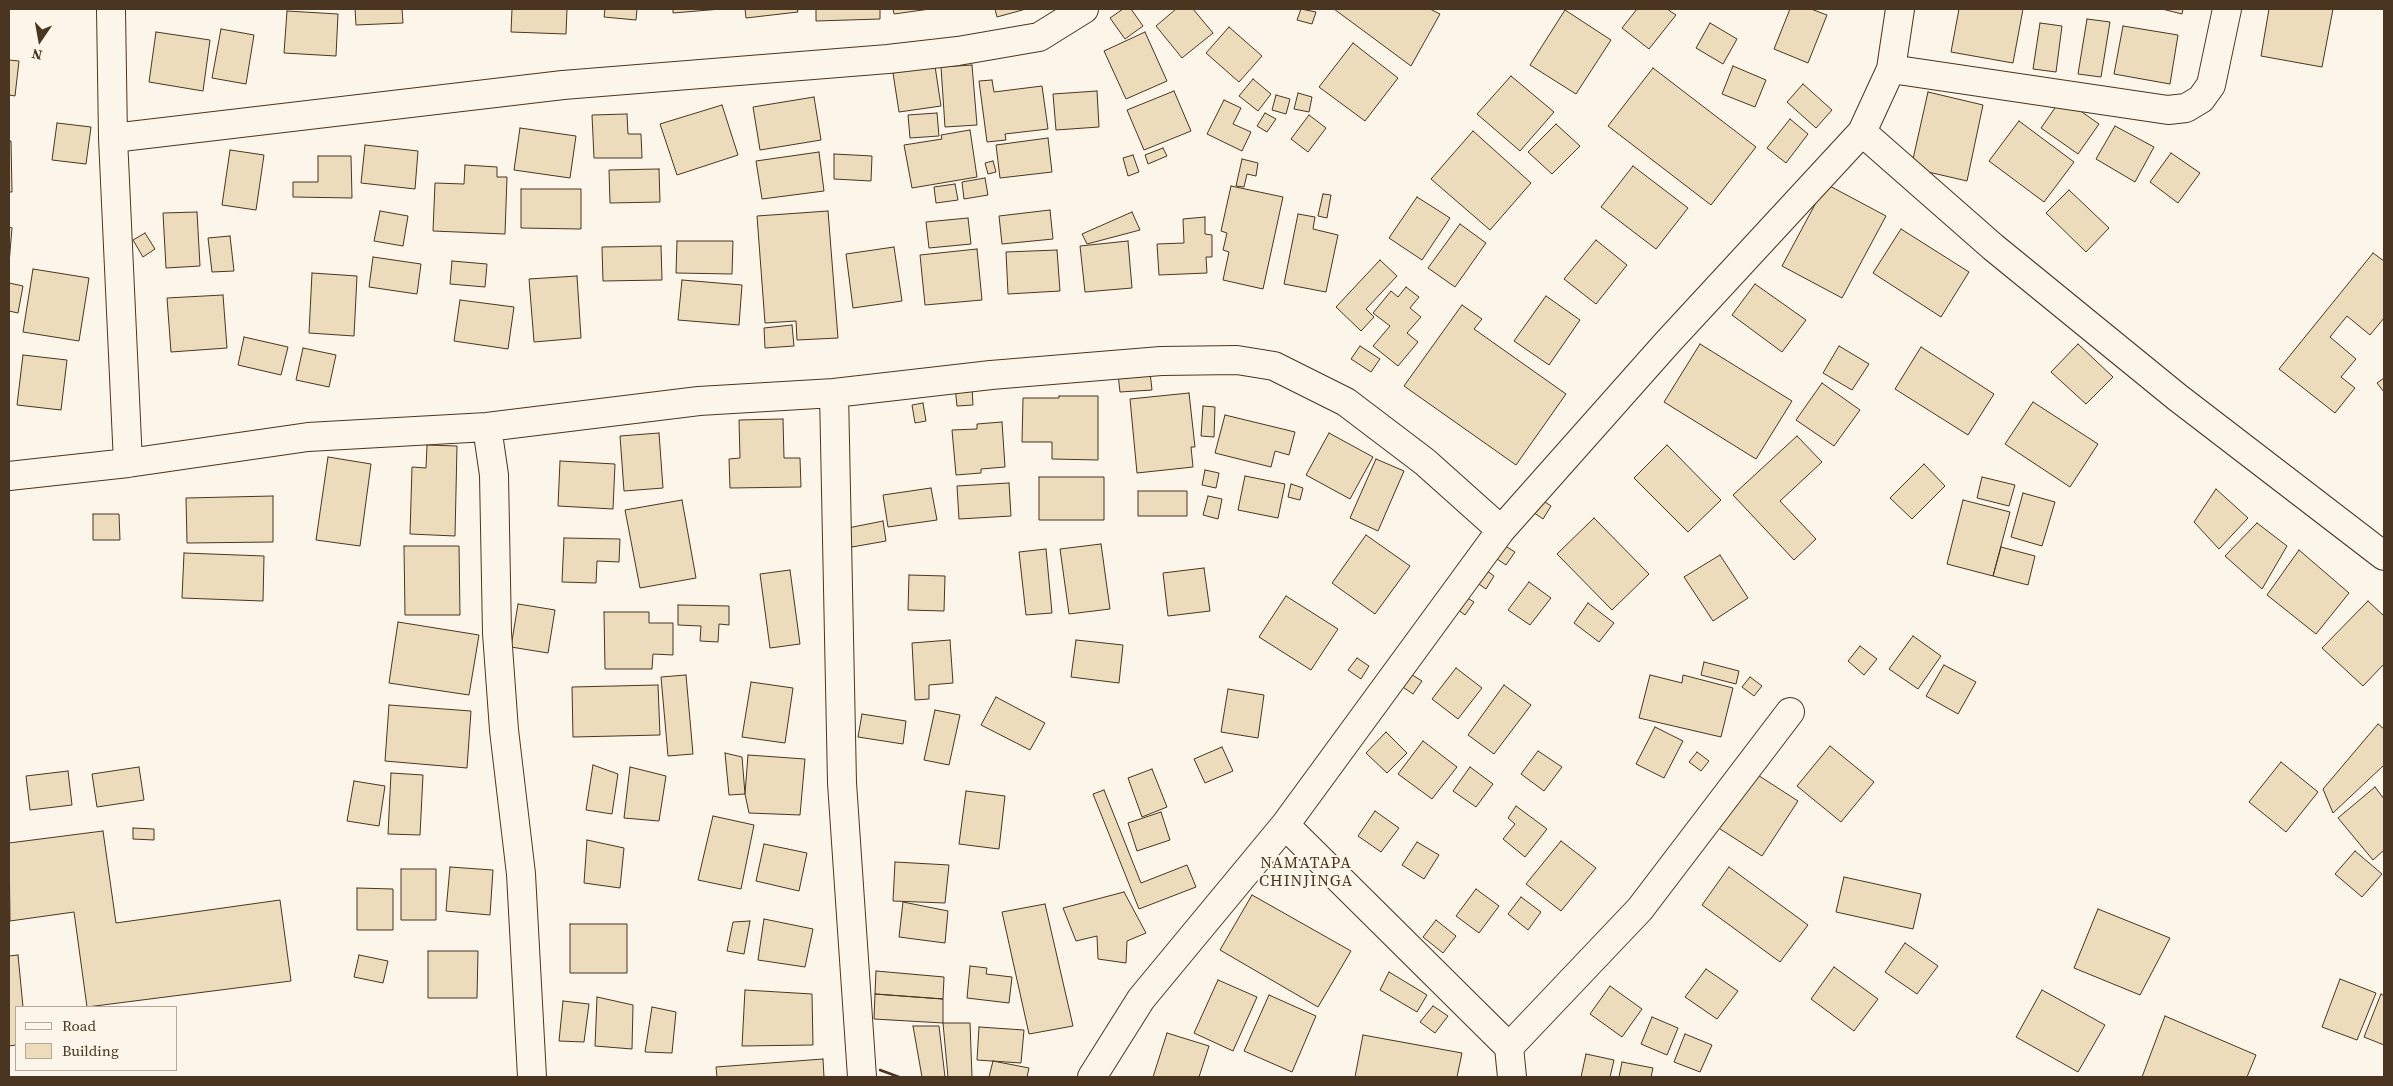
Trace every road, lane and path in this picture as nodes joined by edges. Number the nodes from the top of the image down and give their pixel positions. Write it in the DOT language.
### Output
graph roads {
  1 [pos="111,9"];
  2 [pos="1084,9"];
  3 [pos="1900,9"];
  4 [pos="2227,9"];
  5 [pos="1891,69"];
  6 [pos="1862,132"];
  7 [pos="113,138"];
  8 [pos="834,393"];
  9 [pos="487,427"];
  10 [pos="128,463"];
  11 [pos="9,476"];
  12 [pos="1501,530"];
  13 [pos="2384,556"];
  14 [pos="1790,712"];
  15 [pos="1285,825"];
  16 [pos="1508,1047"];
  17 [pos="532,1077"];
  18 [pos="862,1077"];
  19 [pos="1092,1077"];
  20 [pos="1512,1077"];
  1 -- 7 [label="street"];
  2 -- 7 [label="street"];
  3 -- 5 [label="street"];
  4 -- 5 [label="street"];
  5 -- 6 [label="street"];
  6 -- 12 [label="street"];
  6 -- 13 [label="street"];
  7 -- 10 [label="street"];
  8 -- 9 [label="street"];
  8 -- 12 [label="street"];
  8 -- 18 [label="street"];
  9 -- 10 [label="street"];
  9 -- 17 [label="street"];
  10 -- 11 [label="street"];
  12 -- 15 [label="street"];
  14 -- 16 [label="street"];
  15 -- 16 [label="street"];
  15 -- 19 [label="street"];
  16 -- 20 [label="street"];
}
